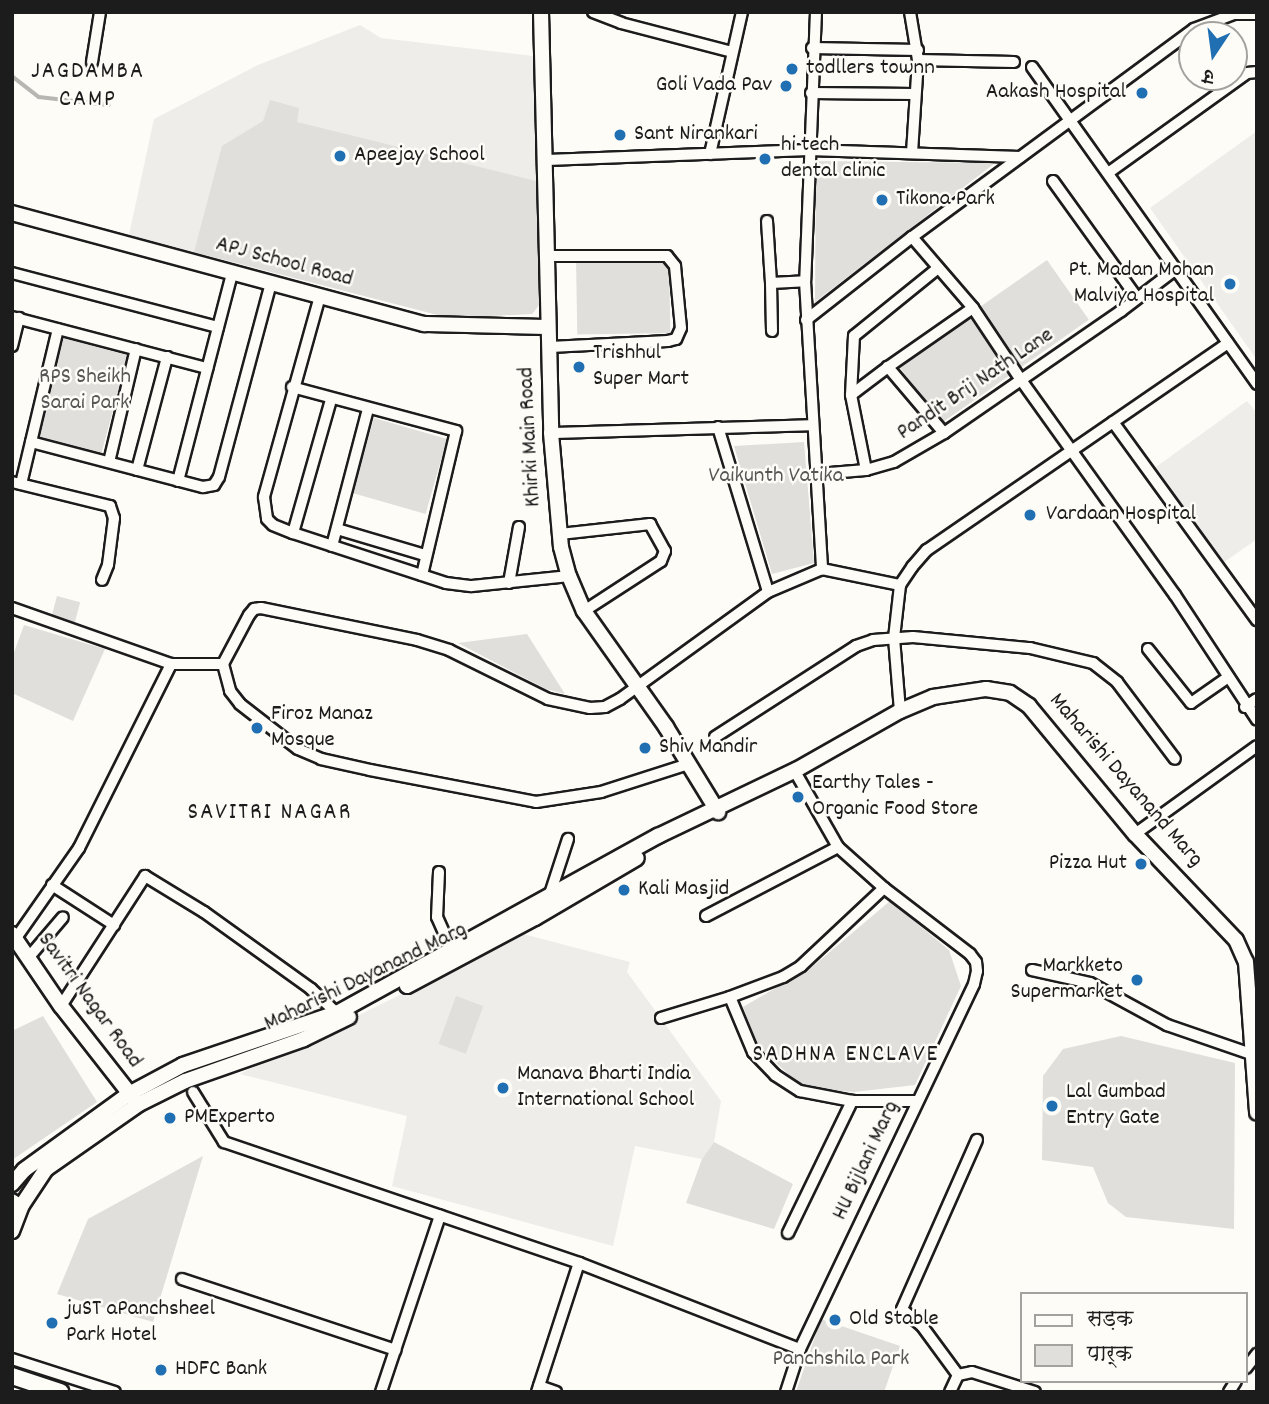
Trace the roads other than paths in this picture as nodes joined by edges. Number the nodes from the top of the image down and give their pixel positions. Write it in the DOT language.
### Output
graph roads {
  1 [pos="100,12"];
  2 [pos="541,12"];
  3 [pos="593,12"];
  4 [pos="742,12"];
  5 [pos="816,12"];
  6 [pos="909,12"];
  7 [pos="1234,13"];
  8 [pos="1257,14"];
  9 [pos="813,48"];
  10 [pos="732,52"];
  11 [pos="918,55"];
  12 [pos="92,62"];
  13 [pos="1014,62"];
  14 [pos="1032,67"];
  15 [pos="1257,72"];
  16 [pos="811,93"];
  17 [pos="914,94"];
  18 [pos="1072,121"];
  19 [pos="808,150"];
  20 [pos="912,152"];
  21 [pos="710,154"];
  22 [pos="1020,157"];
  23 [pos="547,160"];
  24 [pos="1108,173"];
  25 [pos="1053,181"];
  26 [pos="12,213"];
  27 [pos="767,221"];
  28 [pos="912,237"];
  29 [pos="548,256"];
  30 [pos="938,268"];
  31 [pos="1175,269"];
  32 [pos="232,272"];
  33 [pos="12,273"];
  34 [pos="805,281"];
  35 [pos="271,283"];
  36 [pos="771,283"];
  37 [pos="320,296"];
  38 [pos="1137,298"];
  39 [pos="973,308"];
  40 [pos="16,317"];
  41 [pos="806,320"];
  42 [pos="218,327"];
  43 [pos="548,327"];
  44 [pos="58,329"];
  45 [pos="772,331"];
  46 [pos="1228,343"];
  47 [pos="12,346"];
  48 [pos="550,347"];
  49 [pos="136,349"];
  50 [pos="167,357"];
  51 [pos="888,367"];
  52 [pos="207,368"];
  53 [pos="1253,370"];
  54 [pos="1021,380"];
  55 [pos="1257,384"];
  56 [pos="292,387"];
  57 [pos="852,395"];
  58 [pos="331,400"];
  59 [pos="368,409"];
  60 [pos="1113,422"];
  61 [pos="813,425"];
  62 [pos="718,427"];
  63 [pos="551,433"];
  64 [pos="944,433"];
  65 [pos="31,442"];
  66 [pos="1073,451"];
  67 [pos="108,463"];
  68 [pos="138,470"];
  69 [pos="866,470"];
  70 [pos="818,474"];
  71 [pos="178,481"];
  72 [pos="16,483"];
  73 [pos="519,527"];
  74 [pos="337,529"];
  75 [pos="292,533"];
  76 [pos="560,534"];
  77 [pos="332,546"];
  78 [pos="425,555"];
  79 [pos="822,569"];
  80 [pos="422,575"];
  81 [pos="569,576"];
  82 [pos="102,580"];
  83 [pos="509,583"];
  84 [pos="901,584"];
  85 [pos="768,592"];
  86 [pos="12,608"];
  87 [pos="584,611"];
  88 [pos="1257,620"];
  89 [pos="894,638"];
  90 [pos="1148,649"];
  91 [pos="172,664"];
  92 [pos="223,664"];
  93 [pos="1227,678"];
  94 [pos="637,688"];
  95 [pos="1257,699"];
  96 [pos="1245,707"];
  97 [pos="900,711"];
  98 [pos="1257,720"];
  99 [pos="715,737"];
  100 [pos="1257,746"];
  101 [pos="1175,759"];
  102 [pos="688,764"];
  103 [pos="794,770"];
  104 [pos="720,808"];
  105 [pos="1135,834"];
  106 [pos="568,839"];
  107 [pos="838,847"];
  108 [pos="439,872"];
  109 [pos="52,885"];
  110 [pos="884,888"];
  111 [pos="550,894"];
  112 [pos="706,916"];
  113 [pos="63,917"];
  114 [pos="114,925"];
  115 [pos="14,936"];
  116 [pos="452,950"];
  117 [pos="29,957"];
  118 [pos="1032,970"];
  119 [pos="1252,989"];
  120 [pos="730,997"];
  121 [pos="61,1006"];
  122 [pos="337,1013"];
  123 [pos="661,1018"];
  124 [pos="302,1033"];
  125 [pos="1254,1055"];
  126 [pos="193,1092"];
  127 [pos="134,1099"];
  128 [pos="852,1101"];
  129 [pos="916,1101"];
  130 [pos="1257,1113"];
  131 [pos="977,1140"];
  132 [pos="12,1184"];
  133 [pos="17,1202"];
  134 [pos="440,1216"];
  135 [pos="12,1231"];
  136 [pos="788,1233"];
  137 [pos="579,1263"];
  138 [pos="182,1279"];
  139 [pos="800,1349"];
  140 [pos="395,1350"];
  141 [pos="12,1359"];
  142 [pos="958,1375"];
  143 [pos="12,1376"];
  144 [pos="538,1389"];
  145 [pos="60,1392"];
  146 [pos="115,1392"];
  147 [pos="381,1392"];
  148 [pos="556,1392"];
  149 [pos="786,1392"];
  150 [pos="950,1392"];
  151 [pos="1035,1392"];
  1 -- 12 [label="street"];
  2 -- 23 [label="street, Khirki Main Road"];
  3 -- 10 [label="street"];
  4 -- 10 [label="street"];
  5 -- 9 [label="street"];
  6 -- 11 [label="street"];
  7 -- 8 [label="street"];
  7 -- 18 [label="street"];
  9 -- 11 [label="street"];
  9 -- 16 [label="street"];
  10 -- 21 [label="street"];
  11 -- 13 [label="street"];
  11 -- 17 [label="street"];
  14 -- 18 [label="street"];
  15 -- 24 [label="street"];
  16 -- 17 [label="street"];
  16 -- 19 [label="street"];
  17 -- 20 [label="street"];
  18 -- 22 [label="street"];
  18 -- 24 [label="street"];
  19 -- 20 [label="street"];
  19 -- 21 [label="street"];
  19 -- 34 [label="street"];
  20 -- 22 [label="street"];
  21 -- 23 [label="street"];
  22 -- 28 [label="street"];
  23 -- 29 [label="street, Khirki Main Road"];
  24 -- 31 [label="street"];
  25 -- 38 [label="street"];
  26 -- 32 [label="street, APJ School Road"];
  27 -- 36 [label="street"];
  28 -- 30 [label="street"];
  28 -- 41 [label="street"];
  29 -- 43 [label="street, Khirki Main Road"];
  29 -- 48 [label="street"];
  30 -- 39 [label="street"];
  30 -- 57 [label="street"];
  31 -- 38 [label="street, Pandit Brij Nath Lane"];
  31 -- 46 [label="street"];
  32 -- 35 [label="street, APJ School Road"];
  32 -- 42 [label="street"];
  33 -- 42 [label="street"];
  34 -- 36 [label="street"];
  34 -- 41 [label="street"];
  35 -- 37 [label="street, APJ School Road"];
  35 -- 71 [label="street"];
  36 -- 45 [label="street"];
  37 -- 43 [label="street, APJ School Road"];
  37 -- 56 [label="street"];
  38 -- 54 [label="street, Pandit Brij Nath Lane"];
  39 -- 51 [label="street"];
  39 -- 54 [label="street"];
  40 -- 44 [label="street"];
  40 -- 47 [label="street"];
  41 -- 61 [label="street"];
  42 -- 52 [label="street"];
  43 -- 48 [label="street, Khirki Main Road"];
  44 -- 49 [label="street"];
  44 -- 65 [label="street"];
  46 -- 53 [label="street"];
  46 -- 60 [label="street"];
  48 -- 63 [label="street, Khirki Main Road"];
  49 -- 50 [label="street"];
  49 -- 67 [label="street"];
  50 -- 52 [label="street"];
  50 -- 68 [label="street"];
  51 -- 57 [label="street"];
  51 -- 64 [label="street"];
  52 -- 71 [label="street"];
  53 -- 55 [label="street"];
  54 -- 64 [label="street, Pandit Brij Nath Lane"];
  54 -- 66 [label="street"];
  56 -- 58 [label="street"];
  56 -- 75 [label="street"];
  57 -- 69 [label="street"];
  58 -- 59 [label="street"];
  58 -- 75 [label="street"];
  59 -- 74 [label="street"];
  59 -- 78 [label="street"];
  60 -- 66 [label="street"];
  60 -- 88 [label="street"];
  61 -- 62 [label="street"];
  61 -- 70 [label="street"];
  62 -- 63 [label="street"];
  62 -- 85 [label="street"];
  63 -- 76 [label="street, Khirki Main Road"];
  64 -- 69 [label="street, Pandit Brij Nath Lane"];
  65 -- 67 [label="street"];
  65 -- 72 [label="street"];
  66 -- 84 [label="street"];
  66 -- 93 [label="street"];
  67 -- 68 [label="street"];
  68 -- 71 [label="street"];
  69 -- 70 [label="street, Pandit Brij Nath Lane"];
  70 -- 79 [label="street"];
  72 -- 82 [label="street"];
  73 -- 83 [label="street"];
  74 -- 77 [label="street"];
  74 -- 78 [label="street"];
  75 -- 77 [label="street"];
  76 -- 81 [label="street, Khirki Main Road"];
  76 -- 87 [label="street"];
  77 -- 80 [label="street"];
  78 -- 80 [label="street"];
  79 -- 84 [label="street"];
  79 -- 85 [label="street"];
  80 -- 83 [label="street"];
  81 -- 83 [label="street"];
  81 -- 87 [label="street, Khirki Main Road"];
  84 -- 89 [label="street"];
  85 -- 94 [label="street"];
  86 -- 91 [label="street"];
  87 -- 94 [label="street, Khirki Main Road"];
  89 -- 97 [label="street"];
  89 -- 99 [label="street"];
  89 -- 101 [label="street"];
  90 -- 93 [label="street"];
  91 -- 92 [label="street"];
  91 -- 109 [label="street"];
  92 -- 94 [label="street"];
  92 -- 102 [label="street"];
  93 -- 96 [label="street"];
  94 -- 102 [label="street, Khirki Main Road"];
  95 -- 96 [label="street"];
  96 -- 98 [label="street"];
  97 -- 103 [label="street, Maharishi Dayanand Marg"];
  97 -- 105 [label="street, Maharishi Dayanand Marg"];
  100 -- 105 [label="street"];
  102 -- 104 [label="street, Khirki Main Road"];
  103 -- 104 [label="street, Maharishi Dayanand Marg"];
  103 -- 107 [label="street, HU Bijlani Marg"];
  104 -- 111 [label="street, Maharishi Dayanand Marg"];
  104 -- 124 [label="street, Maharishi Dayanand Marg"];
  105 -- 119 [label="street, Maharishi Dayanand Marg"];
  106 -- 111 [label="street"];
  107 -- 110 [label="street, HU Bijlani Marg"];
  107 -- 112 [label="street"];
  108 -- 116 [label="street"];
  109 -- 114 [label="street"];
  109 -- 115 [label="street"];
  110 -- 120 [label="street"];
  110 -- 129 [label="street, HU Bijlani Marg"];
  111 -- 116 [label="street, Maharishi Dayanand Marg"];
  113 -- 117 [label="street"];
  114 -- 121 [label="street"];
  114 -- 122 [label="street"];
  115 -- 117 [label="street, Savitri Nagar Road"];
  116 -- 122 [label="street, Maharishi Dayanand Marg"];
  117 -- 121 [label="street, Savitri Nagar Road"];
  118 -- 125 [label="street"];
  119 -- 125 [label="street, Maharishi Dayanand Marg"];
  120 -- 123 [label="street"];
  120 -- 128 [label="street"];
  121 -- 127 [label="street, Savitri Nagar Road"];
  122 -- 124 [label="street, Maharishi Dayanand Marg"];
  124 -- 127 [label="street, Maharishi Dayanand Marg"];
  125 -- 130 [label="street, Maharishi Dayanand Marg"];
  126 -- 134 [label="street"];
  127 -- 132 [label="street, Maharishi Dayanand Marg"];
  127 -- 133 [label="street, Maharishi Dayanand Marg"];
  128 -- 129 [label="street"];
  128 -- 136 [label="street"];
  129 -- 139 [label="street, HU Bijlani Marg"];
  131 -- 142 [label="street"];
  133 -- 135 [label="street, Maharishi Dayanand Marg"];
  134 -- 137 [label="street"];
  134 -- 140 [label="street"];
  137 -- 139 [label="street"];
  137 -- 144 [label="street"];
  138 -- 140 [label="street"];
  139 -- 149 [label="street, HU Bijlani Marg"];
  140 -- 147 [label="street"];
  141 -- 146 [label="street"];
  142 -- 150 [label="street"];
  142 -- 151 [label="street"];
  143 -- 145 [label="main road"];
  144 -- 148 [label="street"];
}
